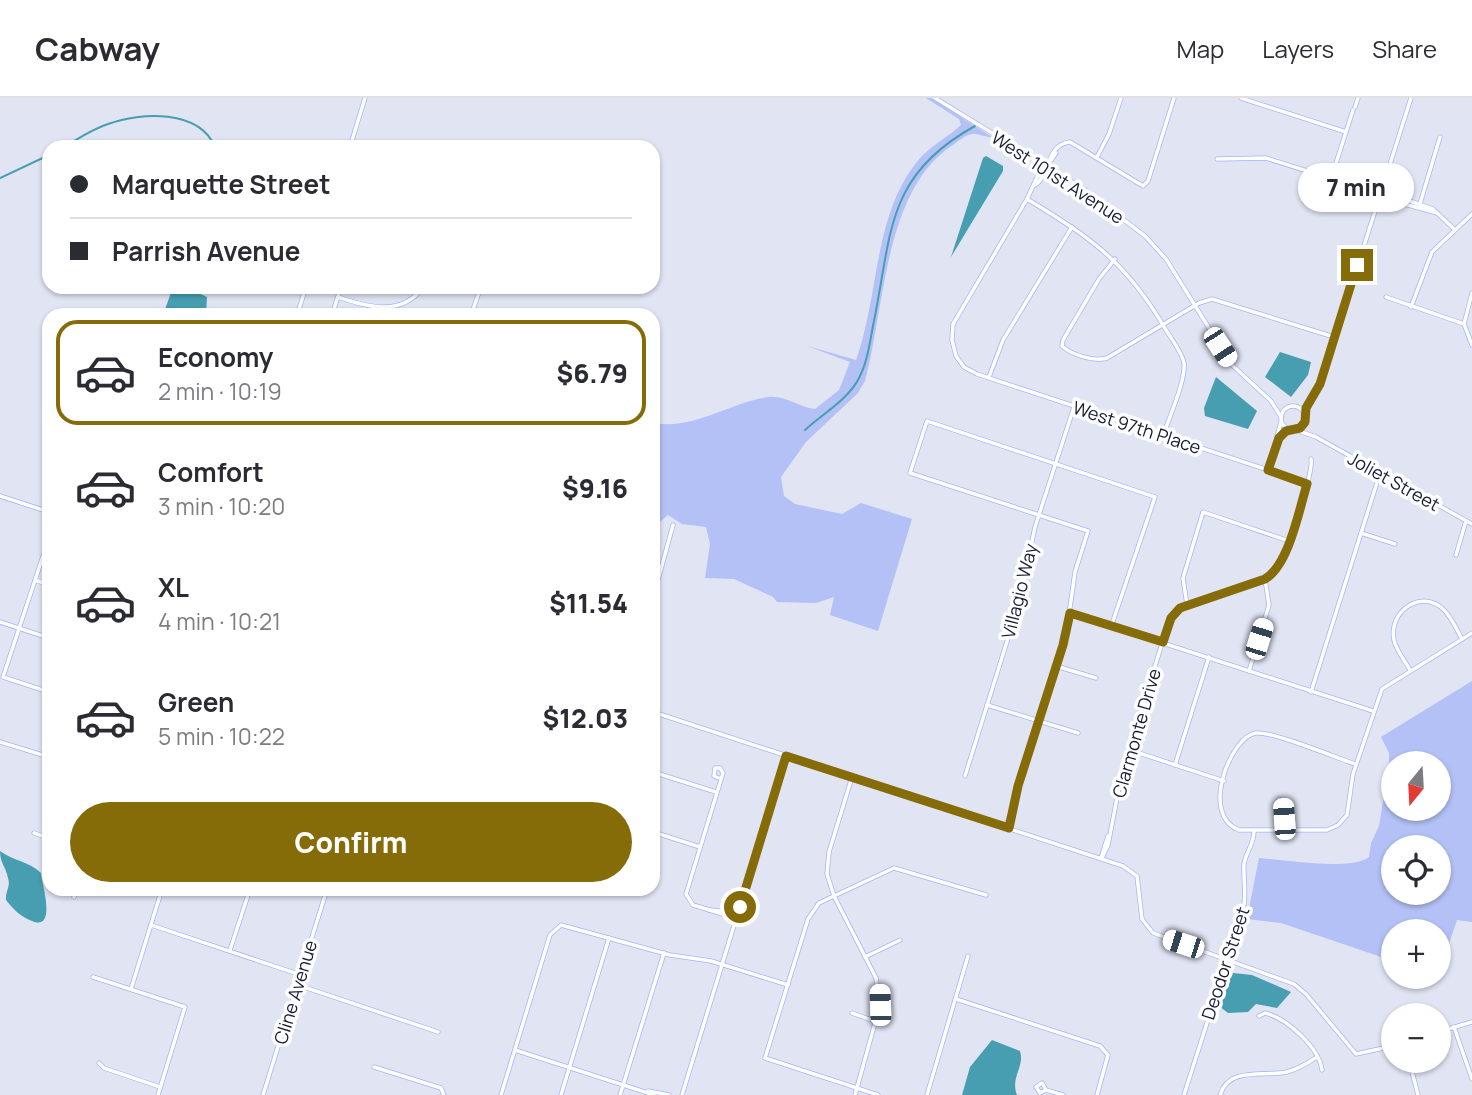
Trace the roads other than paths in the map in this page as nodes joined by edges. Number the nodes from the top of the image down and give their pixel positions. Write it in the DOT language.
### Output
graph roads {
  1 [pos="365,98"];
  2 [pos="935,98"];
  3 [pos="1121,98"];
  4 [pos="1174,98"];
  5 [pos="1241,98"];
  6 [pos="1358,98"];
  7 [pos="1411,98"];
  8 [pos="1346,132"];
  9 [pos="1440,138"];
  10 [pos="352,140"];
  11 [pos="1097,157"];
  12 [pos="1217,159"];
  13 [pos="1044,169"];
  14 [pos="1331,179"];
  15 [pos="1379,194"];
  16 [pos="1027,200"];
  17 [pos="1419,207"];
  18 [pos="1472,214"];
  19 [pos="1072,227"];
  20 [pos="1454,229"];
  21 [pos="1115,260"];
  22 [pos="1472,293"];
  23 [pos="339,294"];
  24 [pos="417,294"];
  25 [pos="338,297"];
  26 [pos="1385,297"];
  27 [pos="1194,306"];
  28 [pos="1411,307"];
  29 [pos="334,308"];
  30 [pos="383,308"];
  31 [pos="383,308"];
  32 [pos="1464,324"];
  33 [pos="1163,325"];
  34 [pos="1334,337"];
  35 [pos="1472,345"];
  36 [pos="989,378"];
  37 [pos="1311,399"];
  38 [pos="1270,401"];
  39 [pos="1295,405"];
  40 [pos="1289,406"];
  41 [pos="1074,407"];
  42 [pos="1305,414"];
  43 [pos="1281,419"];
  44 [pos="1305,420"];
  45 [pos="1294,430"];
  46 [pos="1163,436"];
  47 [pos="1316,437"];
  48 [pos="1279,438"];
  49 [pos="1311,459"];
  50 [pos="1056,464"];
  51 [pos="1268,470"];
  52 [pos="1380,473"];
  53 [pos="1307,484"];
  54 [pos="0,496"];
  55 [pos="42,510"];
  56 [pos="1039,515"];
  57 [pos="1466,521"];
  58 [pos="1472,524"];
  59 [pos="673,525"];
  60 [pos="1361,533"];
  61 [pos="1289,541"];
  62 [pos="1395,544"];
  63 [pos="1456,555"];
  64 [pos="42,559"];
  65 [pos="660,572"];
  66 [pos="1265,579"];
  67 [pos="35,580"];
  68 [pos="42,582"];
  69 [pos="1187,605"];
  70 [pos="1070,613"];
  71 [pos="0,622"];
  72 [pos="1112,624"];
  73 [pos="19,628"];
  74 [pos="1472,633"];
  75 [pos="42,636"];
  76 [pos="1462,639"];
  77 [pos="1163,642"];
  78 [pos="1209,657"];
  79 [pos="1056,666"];
  80 [pos="1410,670"];
  81 [pos="1249,671"];
  82 [pos="1096,678"];
  83 [pos="42,690"];
  84 [pos="1311,692"];
  85 [pos="987,705"];
  86 [pos="1373,711"];
  87 [pos="660,714"];
  88 [pos="1039,721"];
  89 [pos="1078,733"];
  90 [pos="0,742"];
  91 [pos="1129,750"];
  92 [pos="42,755"];
  93 [pos="786,756"];
  94 [pos="1356,764"];
  95 [pos="1175,765"];
  96 [pos="660,774"];
  97 [pos="965,776"];
  98 [pos="852,777"];
  99 [pos="721,779"];
  100 [pos="1224,781"];
  101 [pos="716,792"];
  102 [pos="1279,799"];
  103 [pos="1007,827"];
  104 [pos="1254,831"];
  105 [pos="1285,831"];
  106 [pos="34,833"];
  107 [pos="660,834"];
  108 [pos="42,836"];
  109 [pos="699,847"];
  110 [pos="1102,858"];
  111 [pos="834,895"];
  112 [pos="986,895"];
  113 [pos="160,896"];
  114 [pos="248,896"];
  115 [pos="325,896"];
  116 [pos="736,918"];
  117 [pos="151,925"];
  118 [pos="609,937"];
  119 [pos="900,940"];
  120 [pos="230,951"];
  121 [pos="664,953"];
  122 [pos="968,956"];
  123 [pos="865,957"];
  124 [pos="1226,958"];
  125 [pos="722,964"];
  126 [pos="301,975"];
  127 [pos="93,977"];
  128 [pos="298,985"];
  129 [pos="788,985"];
  130 [pos="131,989"];
  131 [pos="956,999"];
  132 [pos="852,1013"];
  133 [pos="1259,1016"];
  134 [pos="877,1022"];
  135 [pos="1472,1022"];
  136 [pos="1454,1027"];
  137 [pos="1451,1028"];
  138 [pos="438,1032"];
  139 [pos="1381,1049"];
  140 [pos="515,1050"];
  141 [pos="1317,1057"];
  142 [pos="99,1063"];
  143 [pos="374,1067"];
  144 [pos="569,1067"];
  145 [pos="1322,1070"];
  146 [pos="1412,1073"];
  147 [pos="1472,1079"];
  148 [pos="624,1083"];
  149 [pos="160,1087"];
  150 [pos="857,1088"];
  151 [pos="646,1090"];
  152 [pos="1046,1090"];
  153 [pos="158,1095"];
  154 [pos="263,1095"];
  155 [pos="444,1095"];
  156 [pos="501,1095"];
  157 [pos="561,1095"];
  158 [pos="620,1095"];
  159 [pos="654,1095"];
  160 [pos="669,1095"];
  161 [pos="682,1095"];
  162 [pos="855,1095"];
  163 [pos="878,1095"];
  164 [pos="927,1095"];
  165 [pos="1063,1095"];
  166 [pos="1097,1095"];
  167 [pos="1184,1095"];
  168 [pos="1220,1095"];
  169 [pos="1418,1095"];
  1 -- 10 [label="street"];
  2 -- 13 [label="street, West 101st Avenue"];
  3 -- 11 [label="street"];
  4 -- 11 [label="street"];
  5 -- 8 [label="street"];
  6 -- 8 [label="street"];
  7 -- 15 [label="street"];
  8 -- 14 [label="street"];
  9 -- 17 [label="street"];
  11 -- 13 [label="street"];
  12 -- 14 [label="street"];
  13 -- 16 [label="street"];
  13 -- 27 [label="street, West 101st Avenue"];
  14 -- 15 [label="street"];
  15 -- 17 [label="street"];
  15 -- 34 [label="street"];
  16 -- 19 [label="street"];
  16 -- 36 [label="street, West 97th Place"];
  17 -- 20 [label="street"];
  18 -- 20 [label="street"];
  19 -- 21 [label="street"];
  19 -- 36 [label="street"];
  20 -- 28 [label="street"];
  21 -- 33 [label="street"];
  21 -- 33 [label="street"];
  22 -- 32 [label="street"];
  23 -- 25 [label="street"];
  24 -- 30 [label="street"];
  25 -- 29 [label="street"];
  25 -- 31 [label="street"];
  26 -- 28 [label="street"];
  27 -- 33 [label="street"];
  27 -- 34 [label="street"];
  27 -- 38 [label="street, West 101st Avenue"];
  28 -- 32 [label="street"];
  32 -- 35 [label="street"];
  33 -- 46 [label="street"];
  34 -- 37 [label="street"];
  36 -- 41 [label="street, West 97th Place"];
  37 -- 39 [label="street"];
  37 -- 42 [label="street"];
  38 -- 40 [label="street, West 101st Avenue"];
  38 -- 43 [label="street, West 101st Avenue"];
  39 -- 40 [label="street"];
  39 -- 42 [label="street"];
  40 -- 43 [label="street"];
  41 -- 46 [label="street, West 97th Place"];
  41 -- 50 [label="street, Villagio Way"];
  42 -- 44 [label="street"];
  43 -- 45 [label="street"];
  43 -- 48 [label="street"];
  44 -- 45 [label="street"];
  44 -- 47 [label="street, Joliet Street"];
  45 -- 47 [label="street, Joliet Street"];
  45 -- 48 [label="street"];
  46 -- 51 [label="street, West 97th Place"];
  47 -- 52 [label="street, Joliet Street"];
  48 -- 51 [label="street"];
  49 -- 53 [label="street"];
  50 -- 56 [label="street, Villagio Way"];
  50 -- 56 [label="street"];
  50 -- 72 [label="street"];
  51 -- 53 [label="street, West 97th Place"];
  52 -- 57 [label="street, Joliet Street"];
  52 -- 60 [label="street"];
  53 -- 61 [label="street"];
  54 -- 55 [label="street"];
  56 -- 70 [label="street"];
  56 -- 85 [label="street, Villagio Way"];
  57 -- 58 [label="street, Joliet Street"];
  57 -- 63 [label="street"];
  59 -- 65 [label="street"];
  60 -- 62 [label="street"];
  60 -- 84 [label="street"];
  61 -- 66 [label="street"];
  61 -- 69 [label="street"];
  64 -- 67 [label="street"];
  66 -- 69 [label="street"];
  66 -- 81 [label="street"];
  67 -- 68 [label="street"];
  67 -- 73 [label="street"];
  69 -- 77 [label="street, Clarmonte Drive"];
  70 -- 72 [label="street"];
  70 -- 79 [label="street"];
  71 -- 73 [label="street"];
  72 -- 77 [label="street"];
  73 -- 75 [label="street"];
  73 -- 83 [label="street"];
  74 -- 76 [label="street"];
  76 -- 80 [label="street"];
  76 -- 80 [label="street"];
  77 -- 78 [label="street"];
  77 -- 91 [label="street, Clarmonte Drive"];
  78 -- 81 [label="street"];
  78 -- 95 [label="street"];
  79 -- 82 [label="street"];
  79 -- 88 [label="street"];
  80 -- 86 [label="street"];
  81 -- 84 [label="street"];
  84 -- 86 [label="street"];
  85 -- 88 [label="street"];
  85 -- 97 [label="street, Villagio Way"];
  86 -- 94 [label="street"];
  87 -- 93 [label="street"];
  88 -- 89 [label="street"];
  88 -- 103 [label="street"];
  90 -- 92 [label="street"];
  91 -- 95 [label="street"];
  91 -- 110 [label="street, Clarmonte Drive"];
  93 -- 98 [label="street"];
  93 -- 116 [label="street"];
  94 -- 100 [label="street"];
  94 -- 105 [label="street"];
  95 -- 100 [label="street"];
  96 -- 101 [label="street"];
  98 -- 103 [label="street"];
  98 -- 111 [label="street"];
  99 -- 101 [label="street"];
  100 -- 104 [label="street"];
  101 -- 109 [label="street"];
  102 -- 105 [label="street"];
  103 -- 110 [label="street"];
  104 -- 105 [label="street"];
  104 -- 124 [label="street, Deodor Street"];
  106 -- 108 [label="street"];
  107 -- 109 [label="street"];
  109 -- 116 [label="street"];
  110 -- 124 [label="street"];
  111 -- 112 [label="street"];
  111 -- 123 [label="street"];
  111 -- 129 [label="street"];
  113 -- 117 [label="street"];
  114 -- 120 [label="street"];
  115 -- 126 [label="street, Cline Avenue"];
  116 -- 125 [label="street"];
  117 -- 120 [label="street"];
  117 -- 130 [label="street"];
  118 -- 121 [label="street"];
  118 -- 140 [label="street"];
  118 -- 144 [label="street"];
  119 -- 123 [label="street"];
  120 -- 126 [label="street"];
  121 -- 125 [label="street"];
  121 -- 148 [label="street"];
  122 -- 131 [label="street"];
  123 -- 134 [label="street"];
  124 -- 139 [label="street"];
  124 -- 167 [label="street, Deodor Street"];
  125 -- 129 [label="street"];
  125 -- 161 [label="street"];
  126 -- 128 [label="street, Cline Avenue"];
  127 -- 130 [label="street"];
  128 -- 138 [label="street"];
  128 -- 154 [label="street, Cline Avenue"];
  129 -- 150 [label="street"];
  130 -- 149 [label="street"];
  131 -- 164 [label="street"];
  131 -- 166 [label="street"];
  132 -- 134 [label="street"];
  133 -- 141 [label="street"];
  134 -- 150 [label="street"];
  135 -- 136 [label="street"];
  136 -- 137 [label="street"];
  136 -- 147 [label="street"];
  140 -- 144 [label="street"];
  140 -- 156 [label="street"];
  141 -- 145 [label="street"];
  141 -- 168 [label="street"];
  142 -- 149 [label="street"];
  143 -- 155 [label="street"];
  144 -- 148 [label="street"];
  144 -- 157 [label="street"];
  146 -- 169 [label="street"];
  148 -- 151 [label="street"];
  148 -- 158 [label="street"];
  149 -- 153 [label="street"];
  150 -- 162 [label="street"];
  150 -- 163 [label="street"];
  151 -- 159 [label="street"];
  151 -- 160 [label="street"];
  152 -- 165 [label="street"];
}
